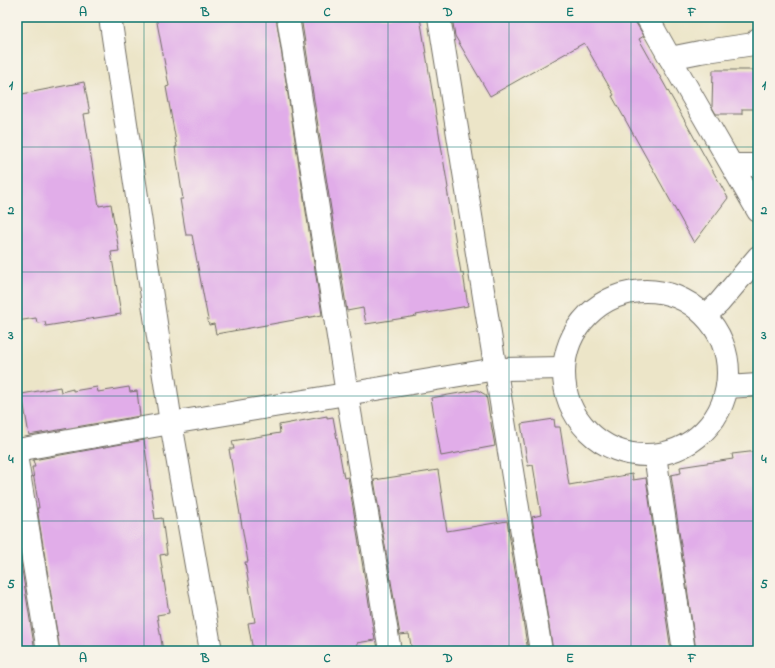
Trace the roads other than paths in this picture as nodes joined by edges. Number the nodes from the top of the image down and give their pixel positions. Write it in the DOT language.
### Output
graph roads {
  1 [pos="110,17"];
  2 [pos="288,17"];
  3 [pos="439,17"];
  4 [pos="647,17"];
  5 [pos="758,39"];
  6 [pos="670,58"];
  7 [pos="758,165"];
  8 [pos="732,166"];
  9 [pos="758,211"];
  10 [pos="758,257"];
  11 [pos="706,315"];
  12 [pos="564,368"];
  13 [pos="496,369"];
  14 [pos="758,385"];
  15 [pos="727,387"];
  16 [pos="346,394"];
  17 [pos="171,423"];
  18 [pos="17,450"];
  19 [pos="655,455"];
  20 [pos="17,461"];
  21 [pos="48,651"];
  22 [pos="211,651"];
  23 [pos="390,651"];
  24 [pos="541,651"];
  25 [pos="684,651"];
  1 -- 17 [label="street"];
  2 -- 16 [label="street"];
  3 -- 13 [label="street"];
  4 -- 6 [label="street"];
  5 -- 6 [label="street"];
  6 -- 8 [label="street"];
  7 -- 8 [label="street"];
  8 -- 9 [label="street"];
  10 -- 11 [label="street"];
  11 -- 12 [label="street"];
  11 -- 15 [label="street"];
  12 -- 13 [label="street"];
  12 -- 19 [label="street"];
  13 -- 16 [label="street"];
  13 -- 24 [label="street"];
  14 -- 15 [label="street"];
  15 -- 19 [label="street"];
  16 -- 17 [label="street"];
  16 -- 23 [label="street"];
  17 -- 18 [label="street"];
  17 -- 22 [label="street"];
  19 -- 25 [label="street"];
  20 -- 21 [label="street"];
}
